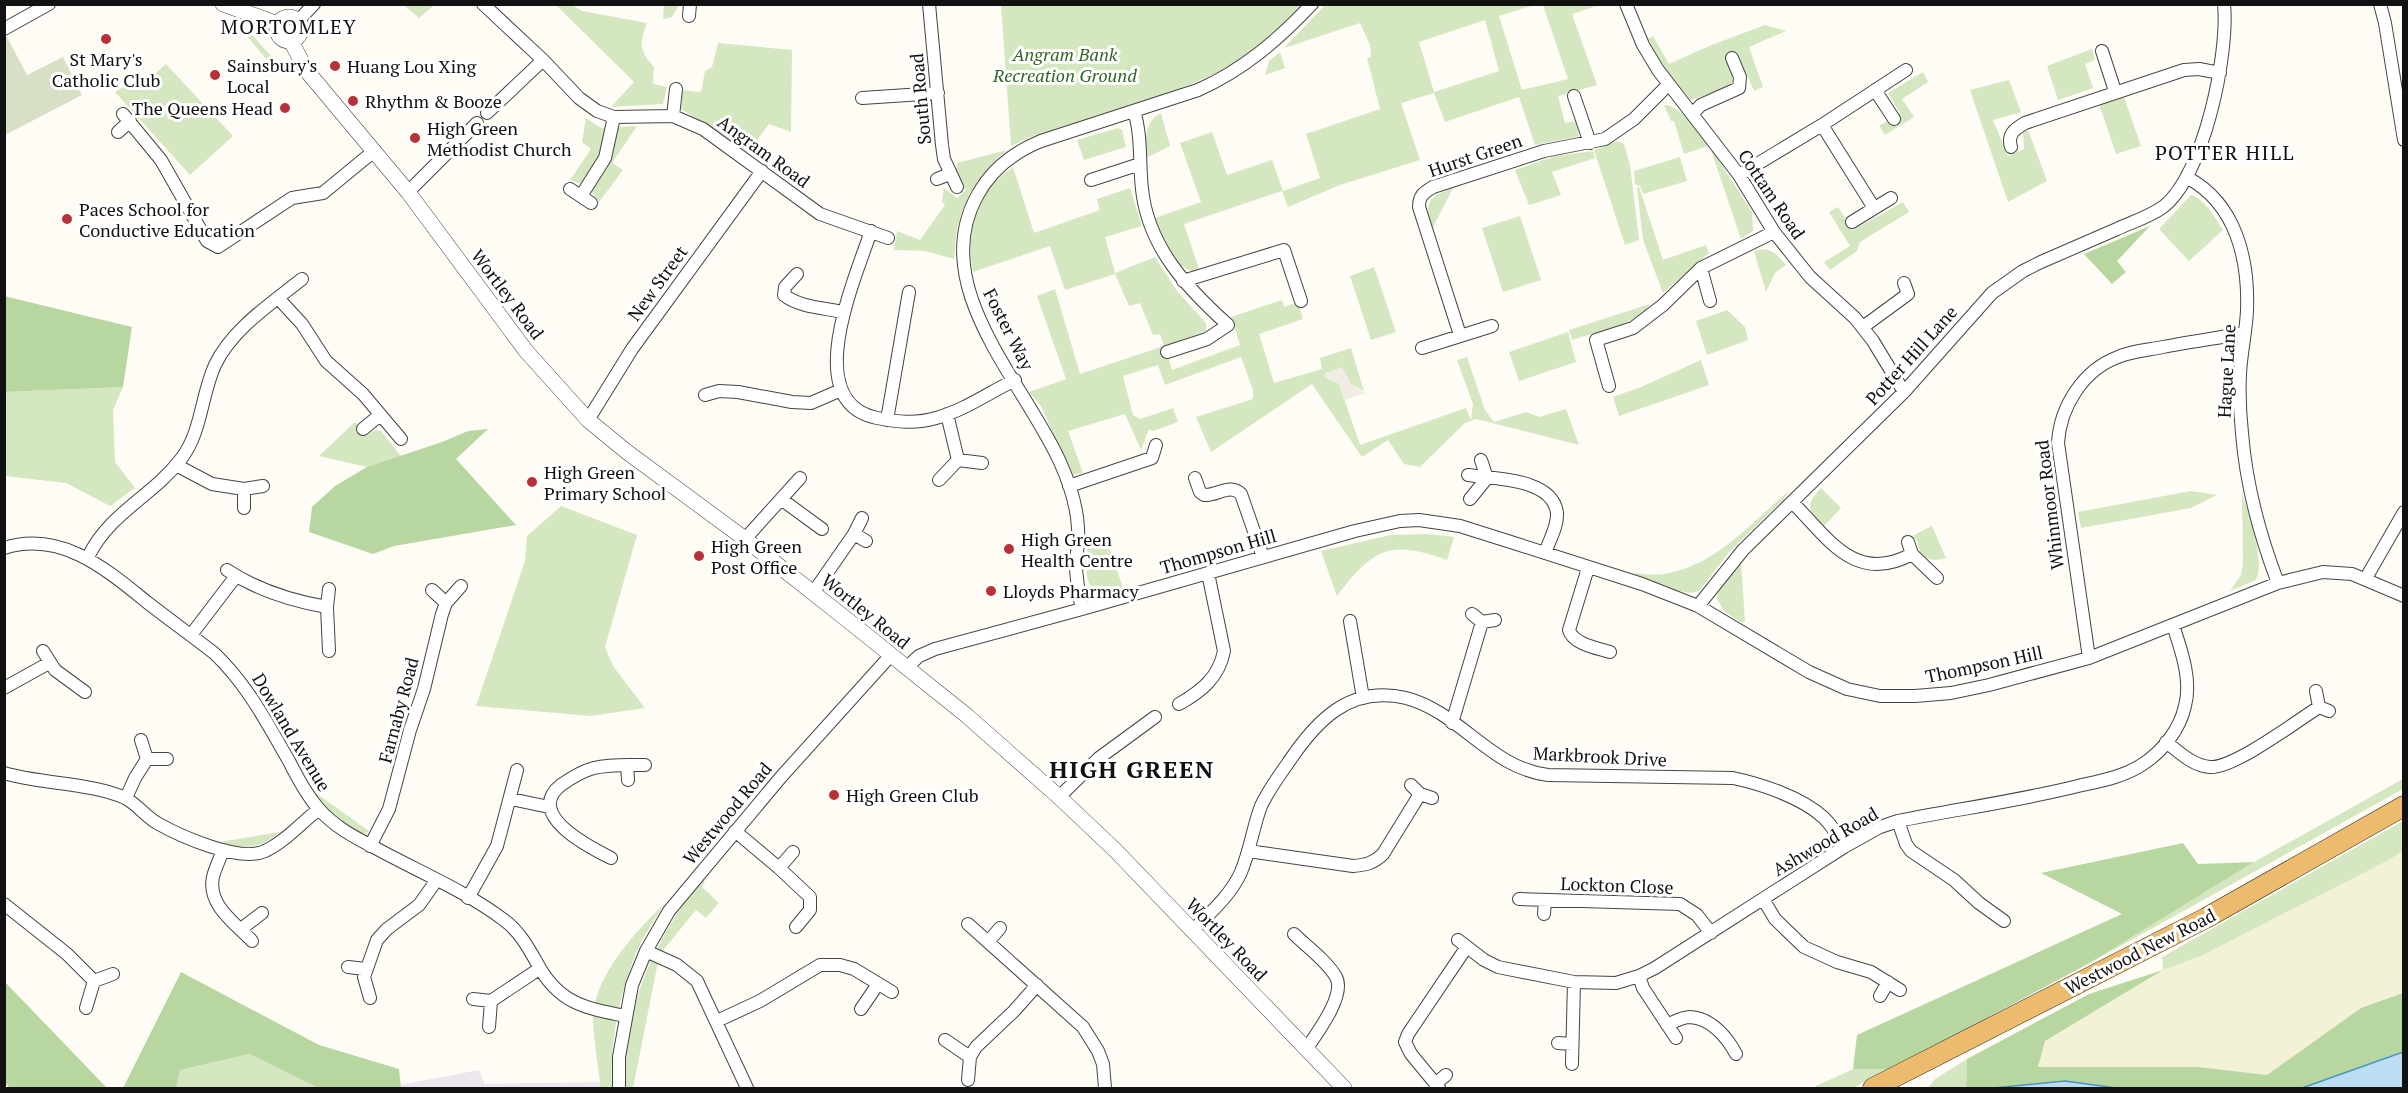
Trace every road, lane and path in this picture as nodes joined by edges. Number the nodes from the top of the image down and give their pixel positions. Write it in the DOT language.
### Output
graph roads {
  1 [pos="49,4"];
  2 [pos="223,4"];
  3 [pos="314,4"];
  4 [pos="483,4"];
  5 [pos="929,4"];
  6 [pos="1312,4"];
  7 [pos="1626,4"];
  8 [pos="2224,4"];
  9 [pos="2380,4"];
  10 [pos="498,9"];
  11 [pos="298,21"];
  12 [pos="278,24"];
  13 [pos="4,29"];
  14 [pos="291,41"];
  15 [pos="2102,51"];
  16 [pos="1732,58"];
  17 [pos="543,60"];
  18 [pos="1906,70"];
  19 [pos="2220,73"];
  20 [pos="1668,85"];
  21 [pos="676,89"];
  22 [pos="1875,90"];
  23 [pos="2115,91"];
  24 [pos="938,93"];
  25 [pos="1574,96"];
  26 [pos="862,98"];
  27 [pos="2401,107"];
  28 [pos="1134,111"];
  29 [pos="487,113"];
  30 [pos="1692,114"];
  31 [pos="673,116"];
  32 [pos="614,117"];
  33 [pos="1894,119"];
  34 [pos="477,123"];
  35 [pos="1822,125"];
  36 [pos="118,132"];
  37 [pos="2403,140"];
  38 [pos="1590,143"];
  39 [pos="2011,147"];
  40 [pos="374,151"];
  41 [pos="1140,164"];
  42 [pos="762,171"];
  43 [pos="950,174"];
  44 [pos="1739,175"];
  45 [pos="2188,178"];
  46 [pos="937,179"];
  47 [pos="1090,180"];
  48 [pos="957,187"];
  49 [pos="570,189"];
  50 [pos="408,192"];
  51 [pos="1891,198"];
  52 [pos="1874,208"];
  53 [pos="1852,222"];
  54 [pos="871,231"];
  55 [pos="1774,232"];
  56 [pos="888,238"];
  57 [pos="1701,268"];
  58 [pos="796,274"];
  59 [pos="302,279"];
  60 [pos="1183,281"];
  61 [pos="1904,283"];
  62 [pos="909,292"];
  63 [pos="278,298"];
  64 [pos="1301,301"];
  65 [pos="1710,301"];
  66 [pos="843,312"];
  67 [pos="1492,326"];
  68 [pos="1863,327"];
  69 [pos="2245,333"];
  70 [pos="1460,335"];
  71 [pos="1422,348"];
  72 [pos="1167,352"];
  73 [pos="1015,380"];
  74 [pos="1609,386"];
  75 [pos="841,390"];
  76 [pos="1904,392"];
  77 [pos="705,395"];
  78 [pos="947,414"];
  79 [pos="381,415"];
  80 [pos="588,420"];
  81 [pos="887,420"];
  82 [pos="363,429"];
  83 [pos="400,439"];
  84 [pos="1156,445"];
  85 [pos="958,460"];
  86 [pos="1481,460"];
  87 [pos="982,463"];
  88 [pos="176,465"];
  89 [pos="1468,475"];
  90 [pos="800,478"];
  91 [pos="1195,478"];
  92 [pos="1487,478"];
  93 [pos="939,480"];
  94 [pos="263,486"];
  95 [pos="1069,486"];
  96 [pos="244,489"];
  97 [pos="781,499"];
  98 [pos="1470,499"];
  99 [pos="1792,502"];
  100 [pos="244,508"];
  101 [pos="2403,512"];
  102 [pos="862,518"];
  103 [pos="822,529"];
  104 [pos="854,534"];
  105 [pos="745,539"];
  106 [pos="866,541"];
  107 [pos="4,548"];
  108 [pos="1545,553"];
  109 [pos="88,557"];
  110 [pos="1263,557"];
  111 [pos="1588,568"];
  112 [pos="1208,573"];
  113 [pos="1937,578"];
  114 [pos="2366,578"];
  115 [pos="2278,583"];
  116 [pos="461,586"];
  117 [pos="329,589"];
  118 [pos="432,590"];
  119 [pos="813,593"];
  120 [pos="2403,596"];
  121 [pos="446,603"];
  122 [pos="1698,606"];
  123 [pos="327,607"];
  124 [pos="1082,609"];
  125 [pos="1472,614"];
  126 [pos="1350,621"];
  127 [pos="2173,625"];
  128 [pos="191,635"];
  129 [pos="43,651"];
  130 [pos="328,651"];
  131 [pos="1610,652"];
  132 [pos="891,655"];
  133 [pos="2089,658"];
  134 [pos="49,663"];
  135 [pos="906,668"];
  136 [pos="4,688"];
  137 [pos="2316,691"];
  138 [pos="85,692"];
  139 [pos="1363,698"];
  140 [pos="1179,704"];
  141 [pos="1155,717"];
  142 [pos="1452,723"];
  143 [pos="141,740"];
  144 [pos="2166,742"];
  145 [pos="147,759"];
  146 [pos="167,759"];
  147 [pos="627,765"];
  148 [pos="645,765"];
  149 [pos="517,770"];
  150 [pos="4,773"];
  151 [pos="628,780"];
  152 [pos="1421,793"];
  153 [pos="1059,797"];
  154 [pos="126,798"];
  155 [pos="511,799"];
  156 [pos="2403,806"];
  157 [pos="549,807"];
  158 [pos="319,809"];
  159 [pos="1898,821"];
  160 [pos="735,831"];
  161 [pos="370,846"];
  162 [pos="1844,847"];
  163 [pos="223,850"];
  164 [pos="1248,851"];
  165 [pos="793,852"];
  166 [pos="611,858"];
  167 [pos="780,868"];
  168 [pos="436,881"];
  169 [pos="468,898"];
  170 [pos="1519,899"];
  171 [pos="1763,899"];
  172 [pos="1545,900"];
  173 [pos="4,904"];
  174 [pos="262,913"];
  175 [pos="1544,914"];
  176 [pos="2004,921"];
  177 [pos="968,924"];
  178 [pos="796,927"];
  179 [pos="1000,928"];
  180 [pos="241,929"];
  181 [pos="1192,931"];
  182 [pos="1711,933"];
  183 [pos="1294,934"];
  184 [pos="252,941"];
  185 [pos="988,942"];
  186 [pos="646,951"];
  187 [pos="348,967"];
  188 [pos="365,969"];
  189 [pos="539,969"];
  190 [pos="113,974"];
  191 [pos="1639,976"];
  192 [pos="94,981"];
  193 [pos="1574,982"];
  194 [pos="1888,982"];
  195 [pos="878,984"];
  196 [pos="1037,985"];
  197 [pos="1900,990"];
  198 [pos="892,993"];
  199 [pos="1880,996"];
  200 [pos="370,998"];
  201 [pos="473,999"];
  202 [pos="491,1001"];
  203 [pos="86,1008"];
  204 [pos="861,1009"];
  205 [pos="626,1016"];
  206 [pos="717,1022"];
  207 [pos="1667,1025"];
  208 [pos="489,1027"];
  209 [pos="1676,1038"];
  210 [pos="945,1040"];
  211 [pos="1558,1043"];
  212 [pos="1572,1044"];
  213 [pos="1307,1048"];
  214 [pos="1736,1054"];
  215 [pos="970,1057"];
  216 [pos="1572,1064"];
  217 [pos="1446,1075"];
  218 [pos="968,1080"];
  219 [pos="1437,1086"];
  220 [pos="619,1089"];
  221 [pos="747,1089"];
  222 [pos="1105,1089"];
  223 [pos="1344,1089"];
  224 [pos="1873,1089"];
  1 -- 13 [label="street"];
  2 -- 12 [label="street"];
  3 -- 11 [label="street"];
  4 -- 10 [label="street, Angram Road"];
  5 -- 24 [label="street, South Road"];
  6 -- 28 [label="street, Foster Way"];
  7 -- 20 [label="street, Cottam Road"];
  8 -- 19 [label="street"];
  9 -- 27 [label="street"];
  10 -- 17 [label="street, Angram Road"];
  11 -- 12 [label="street"];
  11 -- 14 [label="street"];
  12 -- 14 [label="street"];
  14 -- 40 [label="street, Wortley Road"];
  15 -- 23 [label="street"];
  16 -- 30 [label="street"];
  17 -- 29 [label="street"];
  17 -- 32 [label="street, Angram Road"];
  18 -- 22 [label="street"];
  19 -- 23 [label="street"];
  19 -- 45 [label="street"];
  20 -- 30 [label="street, Cottam Road"];
  20 -- 38 [label="street, Hurst Green"];
  21 -- 31 [label="street"];
  22 -- 33 [label="street"];
  22 -- 35 [label="street"];
  23 -- 39 [label="street"];
  24 -- 26 [label="street"];
  24 -- 43 [label="street, South Road"];
  25 -- 38 [label="street"];
  27 -- 37 [label="street"];
  28 -- 41 [label="street"];
  28 -- 73 [label="street, Foster Way"];
  30 -- 44 [label="street, Cottam Road"];
  31 -- 32 [label="street, Angram Road"];
  31 -- 42 [label="street, Angram Road"];
  32 -- 49 [label="street"];
  34 -- 50 [label="street"];
  35 -- 44 [label="street"];
  35 -- 52 [label="street"];
  36 -- 40 [label="street"];
  38 -- 70 [label="street, Hurst Green"];
  40 -- 50 [label="street, Wortley Road"];
  41 -- 47 [label="street"];
  41 -- 60 [label="street"];
  42 -- 54 [label="street, Angram Road"];
  42 -- 80 [label="street, New Street"];
  43 -- 46 [label="street"];
  43 -- 48 [label="street, South Road"];
  44 -- 55 [label="street, Cottam Road"];
  45 -- 69 [label="street, Hague Lane"];
  45 -- 76 [label="street, Potter Hill Lane"];
  50 -- 80 [label="street, Wortley Road"];
  51 -- 52 [label="street"];
  52 -- 53 [label="street"];
  54 -- 56 [label="street, Angram Road"];
  54 -- 66 [label="street"];
  55 -- 57 [label="street"];
  55 -- 68 [label="street, Cottam Road"];
  57 -- 65 [label="street"];
  57 -- 74 [label="street"];
  58 -- 66 [label="street"];
  59 -- 63 [label="street"];
  60 -- 64 [label="street"];
  60 -- 72 [label="street"];
  61 -- 68 [label="street"];
  62 -- 81 [label="street"];
  63 -- 79 [label="street"];
  63 -- 88 [label="street"];
  66 -- 75 [label="street"];
  67 -- 70 [label="street"];
  68 -- 76 [label="street, Cottam Road"];
  69 -- 115 [label="street, Hague Lane"];
  69 -- 133 [label="street, Whinmoor Road"];
  70 -- 71 [label="street"];
  73 -- 78 [label="street"];
  73 -- 95 [label="street, Foster Way"];
  75 -- 77 [label="street"];
  75 -- 81 [label="street"];
  76 -- 99 [label="street, Potter Hill Lane"];
  78 -- 81 [label="street"];
  78 -- 85 [label="street"];
  79 -- 82 [label="street"];
  79 -- 83 [label="street"];
  80 -- 105 [label="street, Wortley Road"];
  84 -- 95 [label="street"];
  85 -- 87 [label="street"];
  85 -- 93 [label="street"];
  86 -- 92 [label="street"];
  88 -- 96 [label="street"];
  88 -- 109 [label="street"];
  89 -- 92 [label="street"];
  90 -- 97 [label="street"];
  91 -- 110 [label="street"];
  92 -- 98 [label="street"];
  92 -- 108 [label="street"];
  94 -- 96 [label="street"];
  95 -- 124 [label="street, Foster Way"];
  96 -- 100 [label="street"];
  97 -- 103 [label="street"];
  97 -- 105 [label="street"];
  99 -- 113 [label="street"];
  99 -- 122 [label="street, Potter Hill Lane"];
  101 -- 114 [label="street"];
  102 -- 104 [label="street"];
  104 -- 106 [label="street"];
  104 -- 119 [label="street"];
  105 -- 119 [label="street, Wortley Road"];
  107 -- 109 [label="street, Dowland Avenue"];
  108 -- 110 [label="street, Thompson Hill"];
  108 -- 111 [label="street, Thompson Hill"];
  109 -- 128 [label="street, Dowland Avenue"];
  110 -- 112 [label="street, Thompson Hill"];
  111 -- 122 [label="street, Thompson Hill"];
  111 -- 131 [label="street"];
  112 -- 124 [label="street, Thompson Hill"];
  112 -- 140 [label="street"];
  114 -- 115 [label="street, Thompson Hill"];
  114 -- 120 [label="street, Thompson Hill"];
  115 -- 127 [label="street, Thompson Hill"];
  116 -- 121 [label="street, Farnaby Road"];
  117 -- 123 [label="street"];
  118 -- 121 [label="street"];
  119 -- 132 [label="street, Wortley Road"];
  121 -- 161 [label="street, Farnaby Road"];
  122 -- 133 [label="street, Thompson Hill"];
  123 -- 128 [label="street"];
  123 -- 130 [label="street"];
  124 -- 135 [label="street, Thompson Hill"];
  125 -- 142 [label="street"];
  126 -- 139 [label="street"];
  127 -- 133 [label="street, Thompson Hill"];
  127 -- 144 [label="street, Ashwood Road"];
  128 -- 158 [label="street, Dowland Avenue"];
  129 -- 134 [label="street"];
  132 -- 135 [label="street, Wortley Road"];
  132 -- 160 [label="street, Westwood Road"];
  134 -- 136 [label="street"];
  134 -- 138 [label="street"];
  135 -- 153 [label="street, Wortley Road"];
  137 -- 144 [label="street"];
  139 -- 142 [label="street, Markbrook Drive"];
  139 -- 164 [label="street, Markbrook Drive"];
  141 -- 153 [label="street"];
  142 -- 162 [label="street, Markbrook Drive"];
  143 -- 145 [label="street"];
  144 -- 159 [label="street, Ashwood Road"];
  145 -- 146 [label="street"];
  145 -- 154 [label="street"];
  147 -- 148 [label="street"];
  147 -- 151 [label="street"];
  147 -- 157 [label="street"];
  149 -- 155 [label="street"];
  150 -- 154 [label="street"];
  152 -- 164 [label="street"];
  153 -- 181 [label="street, Wortley Road"];
  154 -- 163 [label="street"];
  155 -- 157 [label="street"];
  155 -- 169 [label="street"];
  156 -- 224 [label="highway, Westwood New Road"];
  157 -- 166 [label="street"];
  158 -- 161 [label="street, Dowland Avenue"];
  158 -- 163 [label="street"];
  159 -- 162 [label="street, Ashwood Road"];
  159 -- 176 [label="street"];
  160 -- 167 [label="street"];
  160 -- 186 [label="street, Westwood Road"];
  161 -- 168 [label="street, Dowland Avenue"];
  162 -- 171 [label="street, Ashwood Road"];
  163 -- 180 [label="street"];
  164 -- 181 [label="street, Markbrook Drive"];
  165 -- 167 [label="street"];
  167 -- 178 [label="street"];
  168 -- 169 [label="street, Dowland Avenue"];
  168 -- 188 [label="street"];
  169 -- 189 [label="street, Dowland Avenue"];
  170 -- 172 [label="street, Lockton Close"];
  171 -- 182 [label="street, Ashwood Road"];
  171 -- 194 [label="street"];
  172 -- 175 [label="street, Lockton Close"];
  172 -- 182 [label="street, Lockton Close"];
  173 -- 192 [label="street"];
  174 -- 180 [label="street"];
  177 -- 185 [label="street"];
  179 -- 185 [label="street"];
  180 -- 184 [label="street"];
  181 -- 213 [label="street, Wortley Road"];
  182 -- 191 [label="street, Ashwood Road"];
  183 -- 213 [label="street"];
  185 -- 196 [label="street"];
  186 -- 205 [label="street, Westwood Road"];
  186 -- 206 [label="street"];
  187 -- 188 [label="street"];
  188 -- 200 [label="street"];
  189 -- 202 [label="street"];
  189 -- 205 [label="street, Dowland Avenue"];
  190 -- 192 [label="street"];
  191 -- 193 [label="street, Ashwood Road"];
  191 -- 207 [label="street"];
  192 -- 203 [label="street"];
  193 -- 212 [label="street"];
  193 -- 219 [label="street, Ashwood Road"];
  194 -- 197 [label="street"];
  194 -- 199 [label="street"];
  195 -- 198 [label="street"];
  195 -- 204 [label="street"];
  195 -- 206 [label="street"];
  196 -- 215 [label="street"];
  196 -- 222 [label="street"];
  201 -- 202 [label="street"];
  202 -- 208 [label="street"];
  205 -- 220 [label="street, Westwood Road"];
  206 -- 221 [label="street"];
  207 -- 209 [label="street"];
  207 -- 214 [label="street"];
  210 -- 215 [label="street"];
  211 -- 212 [label="street"];
  212 -- 216 [label="street"];
  213 -- 223 [label="street, Wortley Road"];
  215 -- 218 [label="street"];
  217 -- 219 [label="street, Ashwood Road"];
}
